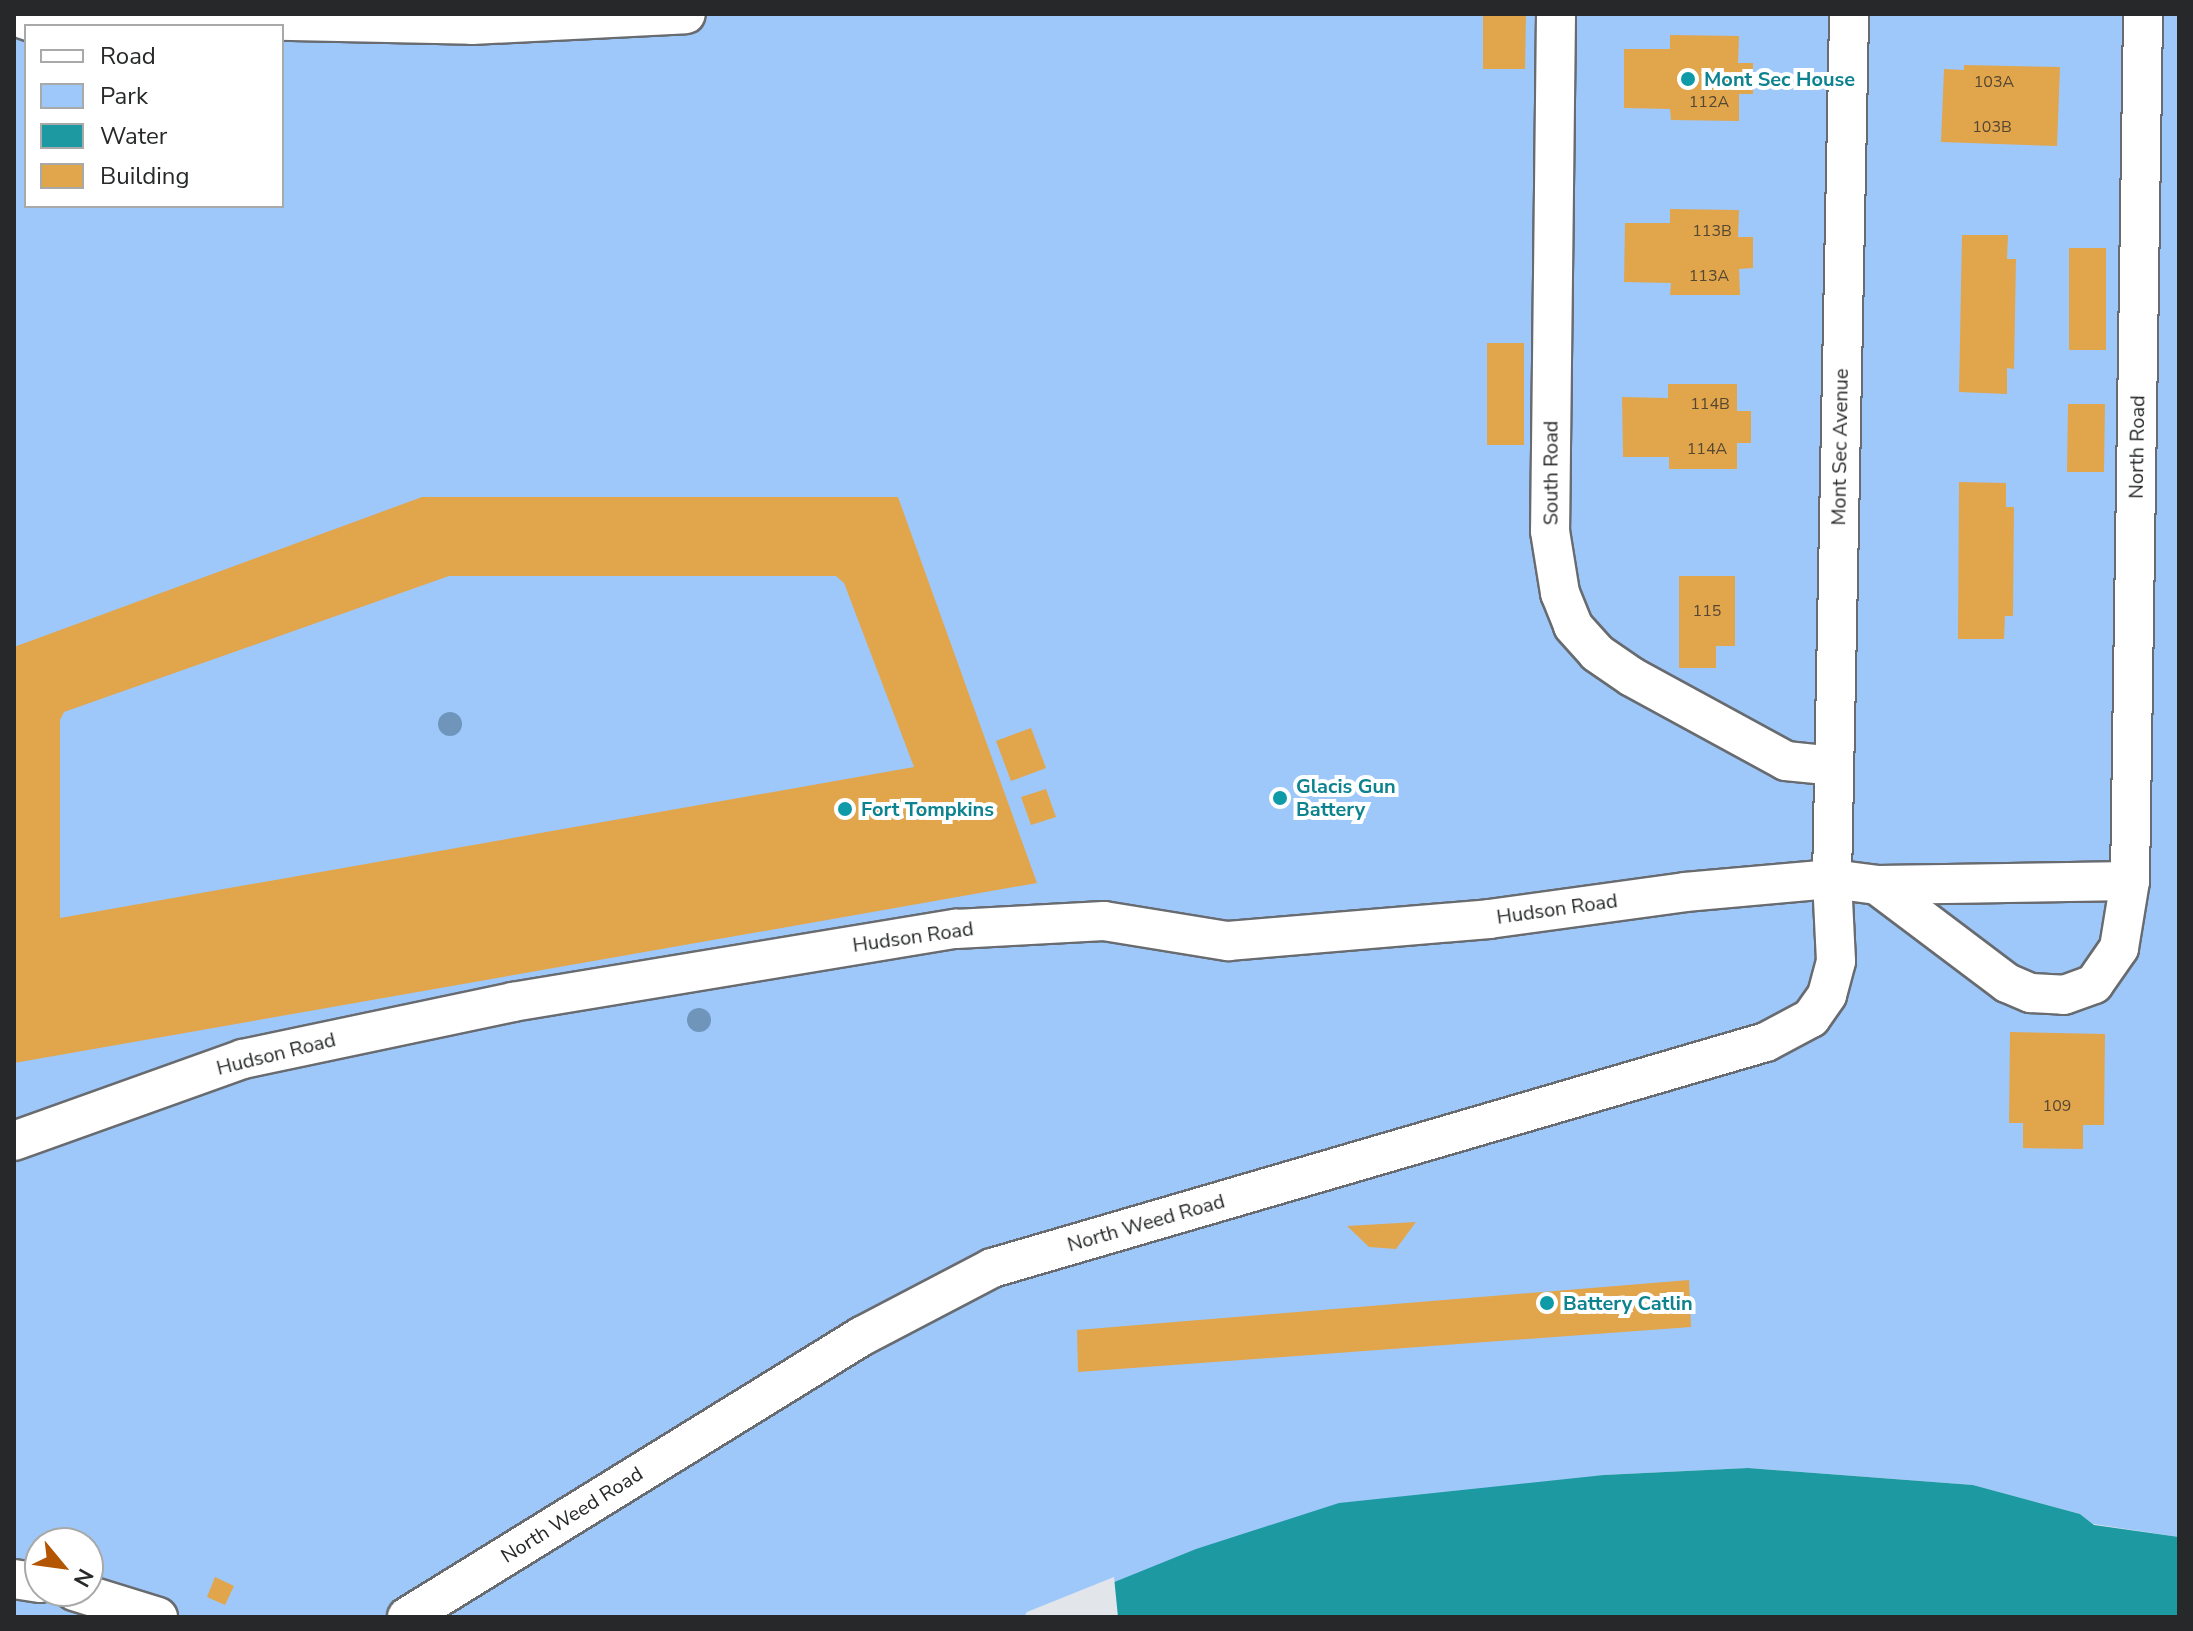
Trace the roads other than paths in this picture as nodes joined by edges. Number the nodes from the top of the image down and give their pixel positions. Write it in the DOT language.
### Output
graph roads {
  1 [pos="686,14"];
  2 [pos="1556,14"];
  3 [pos="1849,14"];
  4 [pos="2143,14"];
  5 [pos="14,16"];
  6 [pos="1834,766"];
  7 [pos="1832,879"];
  8 [pos="2130,881"];
  9 [pos="1877,885"];
  10 [pos="14,1141"];
  11 [pos="104,1600"];
  12 [pos="158,1617"];
  13 [pos="407,1617"];
  1 -- 5 [label="street"];
  2 -- 6 [label="street, South Road"];
  3 -- 6 [label="street, Mont Sec Avenue"];
  4 -- 8 [label="street, North Road"];
  6 -- 7 [label="street, Mont Sec Avenue"];
  7 -- 9 [label="street, Hudson Road"];
  7 -- 10 [label="street, Hudson Road"];
  7 -- 13 [label="street, North Weed Road"];
  8 -- 9 [label="street, Hudson Road"];
  8 -- 9 [label="street, North Road"];
  11 -- 12 [label="street"];
}
